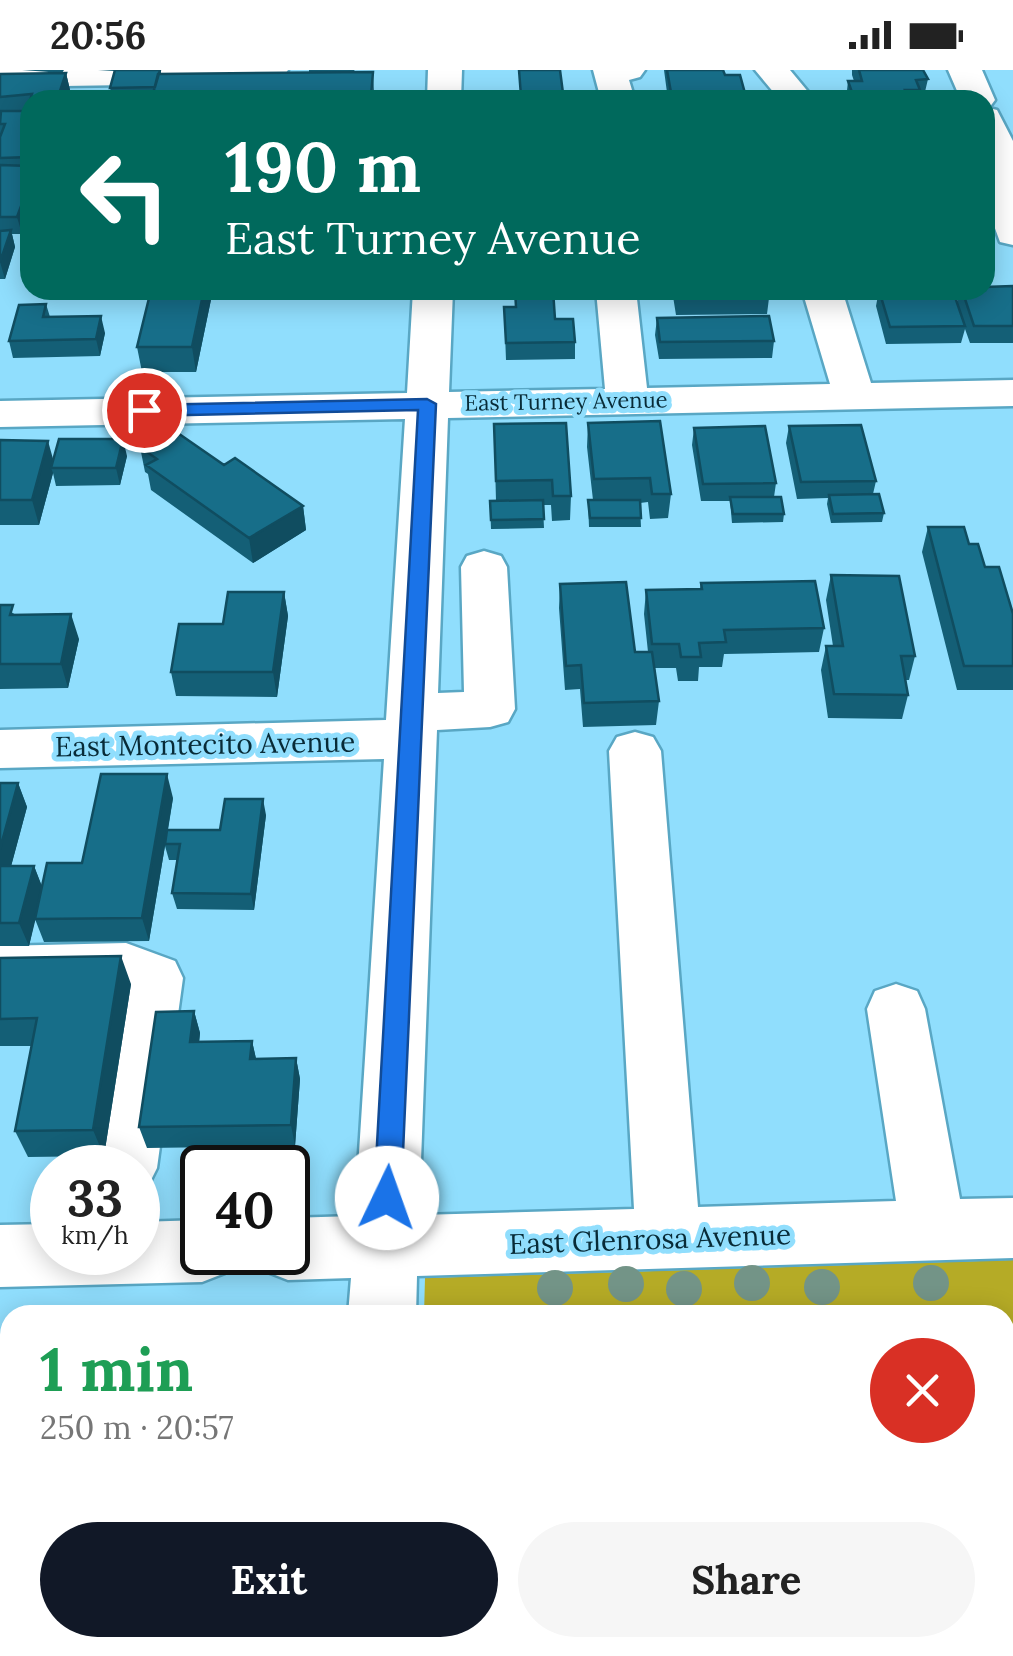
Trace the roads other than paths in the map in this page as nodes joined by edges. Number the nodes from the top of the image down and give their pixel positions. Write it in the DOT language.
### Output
graph roads {
  1 [pos="271,70"];
  2 [pos="628,70"];
  3 [pos="772,70"];
  4 [pos="93,73"];
  5 [pos="0,77"];
  6 [pos="615,90"];
  7 [pos="789,90"];
  8 [pos="995,140"];
  9 [pos="1011,220"];
  10 [pos="433,300"];
  11 [pos="617,300"];
  12 [pos="825,300"];
  13 [pos="1013,393"];
  14 [pos="854,395"];
  15 [pos="627,400"];
  16 [pos="427,404"];
  17 [pos="0,414"];
  18 [pos="484,567"];
  19 [pos="411,726"];
  20 [pos="0,750"];
  21 [pos="634,751"];
  22 [pos="0,970"];
  23 [pos="896,1010"];
  24 [pos="128,1145"];
  25 [pos="1013,1228"];
  26 [pos="933,1230"];
  27 [pos="668,1238"];
  28 [pos="385,1247"];
  29 [pos="310,1249"];
  30 [pos="30,1255"];
  31 [pos="0,1256"];
  32 [pos="382,1305"];
  1 -- 4 [label="street"];
  2 -- 6 [label="street"];
  3 -- 7 [label="street"];
  4 -- 5 [label="street"];
  8 -- 9 [label="street"];
  10 -- 16 [label="street"];
  11 -- 15 [label="street"];
  12 -- 14 [label="street"];
  13 -- 14 [label="street, East Turney Avenue"];
  14 -- 15 [label="street, East Turney Avenue"];
  15 -- 16 [label="street, East Turney Avenue"];
  16 -- 17 [label="street, East Turney Avenue"];
  16 -- 19 [label="street"];
  18 -- 19 [label="street, East Montecito Avenue"];
  19 -- 20 [label="street, East Montecito Avenue"];
  19 -- 28 [label="street"];
  21 -- 27 [label="street"];
  22 -- 24 [label="street"];
  23 -- 26 [label="street"];
  25 -- 26 [label="street, East Glenrosa Avenue"];
  26 -- 27 [label="street, East Glenrosa Avenue"];
  27 -- 28 [label="street, East Glenrosa Avenue"];
  28 -- 29 [label="street, East Glenrosa Avenue"];
  28 -- 32 [label="street"];
  30 -- 31 [label="street"];
}
